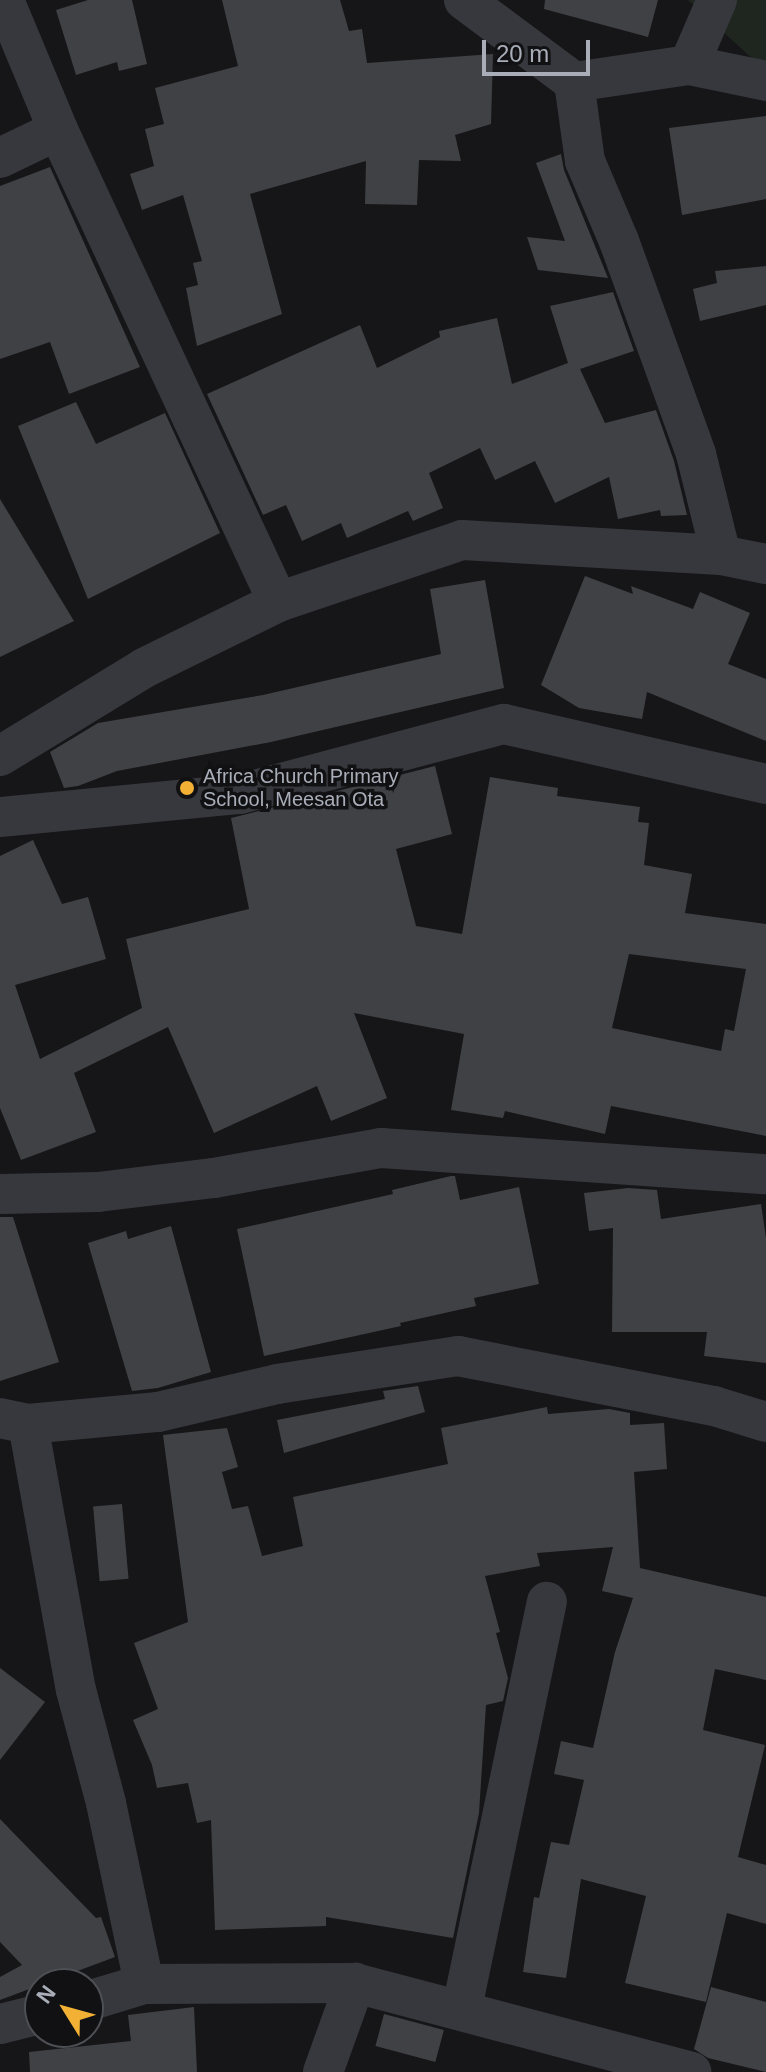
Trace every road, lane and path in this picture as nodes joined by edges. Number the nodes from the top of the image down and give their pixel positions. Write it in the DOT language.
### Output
graph roads {
  1 [pos="4,0"];
  2 [pos="464,0"];
  3 [pos="717,0"];
  4 [pos="689,65"];
  5 [pos="766,81"];
  6 [pos="574,82"];
  7 [pos="58,130"];
  8 [pos="0,158"];
  9 [pos="721,555"];
  10 [pos="766,564"];
  11 [pos="278,602"];
  12 [pos="0,756"];
  13 [pos="766,784"];
  14 [pos="0,817"];
  15 [pos="766,1174"];
  16 [pos="0,1194"];
  17 [pos="14,1421"];
  18 [pos="766,1422"];
  19 [pos="547,1602"];
  20 [pos="355,1983"];
  21 [pos="144,1984"];
  22 [pos="104,1996"];
  23 [pos="462,2008"];
  24 [pos="24,2018"];
  25 [pos="0,2024"];
  26 [pos="323,2072"];
  27 [pos="691,2072"];
  1 -- 7 [label="street"];
  2 -- 6 [label="street"];
  3 -- 4 [label="street"];
  4 -- 5 [label="street"];
  4 -- 6 [label="street"];
  6 -- 9 [label="street"];
  7 -- 8 [label="street"];
  7 -- 11 [label="street"];
  9 -- 10 [label="street"];
  9 -- 11 [label="street"];
  11 -- 12 [label="street"];
  13 -- 14 [label="street"];
  15 -- 16 [label="street"];
  17 -- 18 [label="street"];
  17 -- 21 [label="street"];
  19 -- 23 [label="street"];
  20 -- 21 [label="street"];
  20 -- 23 [label="street"];
  20 -- 26 [label="street"];
  21 -- 22 [label="street"];
  23 -- 27 [label="street"];
  24 -- 25 [label="street"];
}
